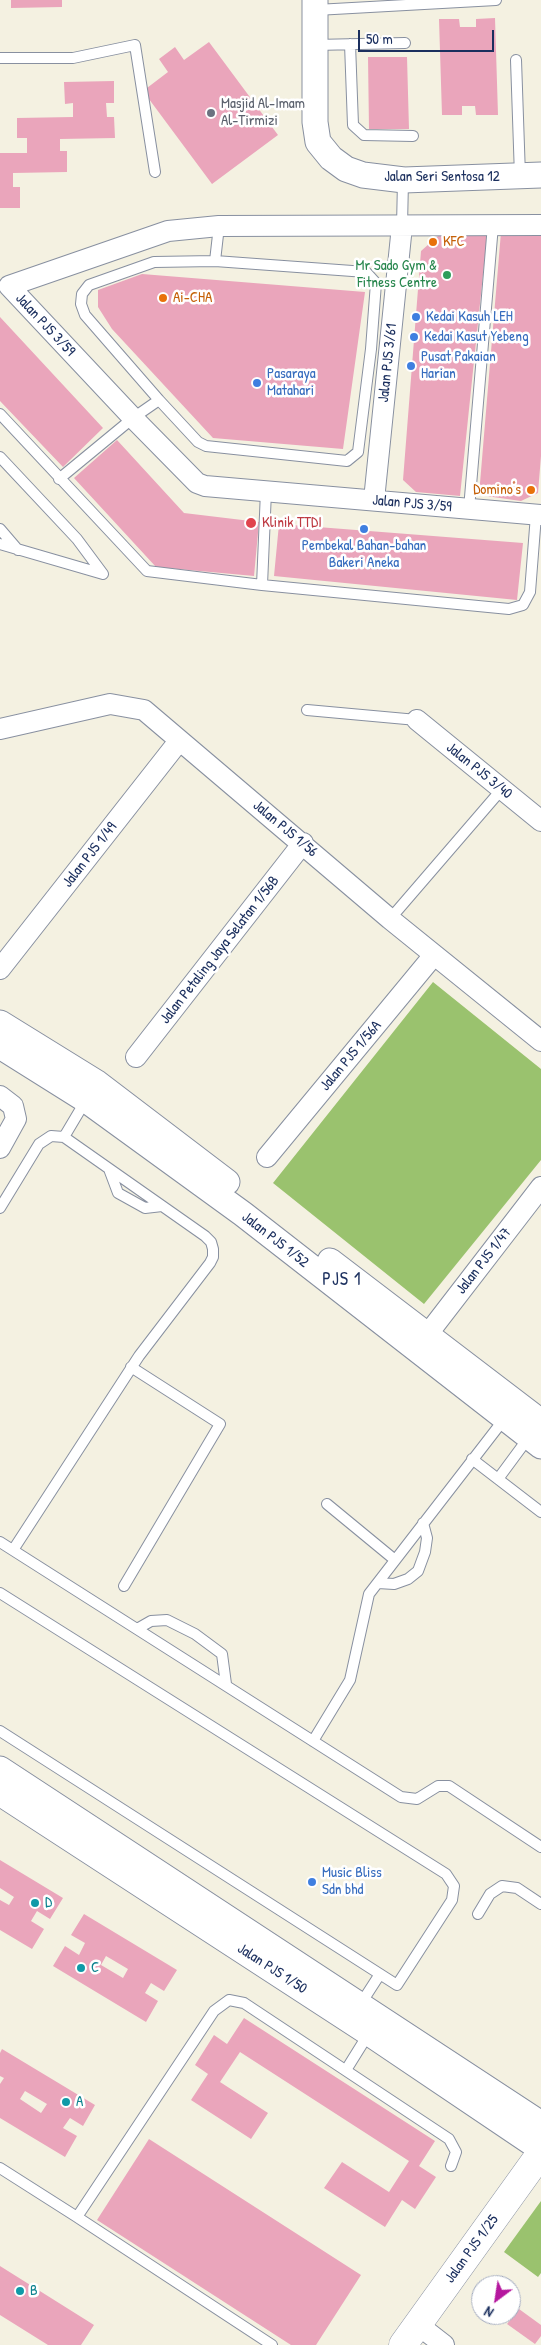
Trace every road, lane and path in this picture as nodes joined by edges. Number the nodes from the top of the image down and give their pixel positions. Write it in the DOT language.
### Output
graph roads {
  1 [pos="496,0"];
  2 [pos="426,2"];
  3 [pos="315,5"];
  4 [pos="405,43"];
  5 [pos="350,44"];
  6 [pos="315,45"];
  7 [pos="0,58"];
  8 [pos="516,60"];
  9 [pos="412,136"];
  10 [pos="154,172"];
  11 [pos="531,175"];
  12 [pos="404,180"];
  13 [pos="493,225"];
  14 [pos="541,225"];
  15 [pos="219,226"];
  16 [pos="402,226"];
  17 [pos="215,261"];
  18 [pos="4,281"];
  19 [pos="380,350"];
  20 [pos="160,400"];
  21 [pos="0,414"];
  22 [pos="133,418"];
  23 [pos="0,457"];
  24 [pos="59,479"];
  25 [pos="266,491"];
  26 [pos="374,500"];
  27 [pos="469,508"];
  28 [pos="539,515"];
  29 [pos="0,529"];
  30 [pos="0,544"];
  31 [pos="19,550"];
  32 [pos="262,585"];
  33 [pos="307,710"];
  34 [pos="417,720"];
  35 [pos="0,729"];
  36 [pos="179,741"];
  37 [pos="502,789"];
  38 [pos="541,821"];
  39 [pos="303,843"];
  40 [pos="390,919"];
  41 [pos="434,955"];
  42 [pos="0,969"];
  43 [pos="0,1023"];
  44 [pos="541,1041"];
  45 [pos="0,1046"];
  46 [pos="136,1057"];
  47 [pos="91,1091"];
  48 [pos="0,1096"];
  49 [pos="64,1137"];
  50 [pos="0,1148"];
  51 [pos="267,1157"];
  52 [pos="539,1193"];
  53 [pos="0,1208"];
  54 [pos="427,1335"];
  55 [pos="131,1367"];
  56 [pos="510,1410"];
  57 [pos="538,1432"];
  58 [pos="472,1459"];
  59 [pos="498,1479"];
  60 [pos="327,1504"];
  61 [pos="541,1512"];
  62 [pos="423,1524"];
  63 [pos="0,1542"];
  64 [pos="13,1550"];
  65 [pos="395,1560"];
  66 [pos="378,1582"];
  67 [pos="124,1586"];
  68 [pos="0,1593"];
  69 [pos="136,1629"];
  70 [pos="226,1684"];
  71 [pos="0,1731"];
  72 [pos="313,1741"];
  73 [pos="0,1769"];
  74 [pos="0,1793"];
  75 [pos="541,1847"];
  76 [pos="541,1904"];
  77 [pos="478,1914"];
  78 [pos="380,1974"];
  79 [pos="369,2018"];
  80 [pos="346,2070"];
  81 [pos="541,2124"];
  82 [pos="541,2149"];
  83 [pos="541,2153"];
  84 [pos="451,2166"];
  85 [pos="0,2168"];
  86 [pos="77,2217"];
  87 [pos="410,2335"];
  88 [pos="272,2345"];
  89 [pos="444,2345"];
  1 -- 2 [label="lane"];
  2 -- 3 [label="lane"];
  3 -- 6 [label="street, Jalan Seri Sentosa 12"];
  4 -- 5 [label="lane"];
  5 -- 6 [label="lane"];
  5 -- 9 [label="lane"];
  6 -- 12 [label="street, Jalan Seri Sentosa 12"];
  7 -- 10 [label="lane"];
  8 -- 11 [label="lane"];
  11 -- 12 [label="street, Jalan Seri Sentosa 12"];
  12 -- 16 [label="lane"];
  13 -- 14 [label="street, Jalan PJS 3/59"];
  13 -- 16 [label="street, Jalan PJS 3/59"];
  13 -- 27 [label="lane"];
  15 -- 16 [label="street, Jalan PJS 3/59"];
  15 -- 17 [label="lane"];
  15 -- 18 [label="street, Jalan PJS 3/59"];
  16 -- 19 [label="street, Jalan PJS 3/61"];
  17 -- 19 [label="lane"];
  17 -- 20 [label="lane"];
  18 -- 22 [label="street, Jalan PJS 3/59"];
  19 -- 20 [label="lane"];
  19 -- 26 [label="street, Jalan PJS 3/61"];
  20 -- 22 [label="lane"];
  21 -- 24 [label="lane"];
  22 -- 24 [label="lane"];
  22 -- 25 [label="street, Jalan PJS 3/59"];
  23 -- 31 [label="lane"];
  24 -- 32 [label="lane"];
  25 -- 26 [label="street, Jalan PJS 3/59"];
  25 -- 32 [label="lane"];
  26 -- 27 [label="street, Jalan PJS 3/59"];
  27 -- 28 [label="street, Jalan PJS 3/59"];
  28 -- 32 [label="lane"];
  29 -- 31 [label="lane"];
  30 -- 31 [label="lane"];
  33 -- 34 [label="lane"];
  34 -- 37 [label="street, Jalan PJS 3/40"];
  35 -- 36 [label="street, Jalan PJS 1/56"];
  36 -- 39 [label="street, Jalan PJS 1/56"];
  36 -- 42 [label="street, Jalan PJS 1/49"];
  37 -- 38 [label="street, Jalan PJS 3/40"];
  37 -- 40 [label="lane"];
  39 -- 40 [label="street, Jalan PJS 1/56"];
  39 -- 46 [label="street, Jalan Petaling Jaya Selatan 1/56B"];
  40 -- 41 [label="street, Jalan PJS 1/56"];
  41 -- 44 [label="street, Jalan PJS 1/56"];
  41 -- 51 [label="street, Jalan PJS 1/56A"];
  43 -- 47 [label="street, Jalan PJS 1/52"];
  45 -- 47 [label="street, Jalan PJS 1/52"];
  47 -- 49 [label="lane"];
  47 -- 54 [label="street, Jalan PJS 1/52"];
  47 -- 56 [label="street, Jalan PJS 1/52"];
  48 -- 50 [label="street"];
  49 -- 53 [label="lane"];
  49 -- 55 [label="lane"];
  52 -- 54 [label="street, Jalan PJS 1/47"];
  54 -- 56 [label="street, Jalan PJS 1/52"];
  55 -- 64 [label="lane"];
  55 -- 67 [label="lane"];
  56 -- 57 [label="street, Jalan PJS 1/52"];
  56 -- 58 [label="lane"];
  57 -- 59 [label="lane"];
  58 -- 59 [label="lane"];
  58 -- 62 [label="lane"];
  59 -- 61 [label="lane"];
  60 -- 65 [label="lane"];
  62 -- 65 [label="lane"];
  62 -- 66 [label="lane"];
  63 -- 64 [label="lane"];
  64 -- 69 [label="lane"];
  65 -- 66 [label="lane"];
  66 -- 72 [label="lane"];
  68 -- 78 [label="lane"];
  69 -- 70 [label="lane"];
  69 -- 70 [label="lane"];
  70 -- 72 [label="lane"];
  71 -- 78 [label="lane"];
  72 -- 75 [label="lane"];
  73 -- 79 [label="street, Jalan PJS 1/50"];
  74 -- 79 [label="street, Jalan PJS 1/50"];
  76 -- 77 [label="lane"];
  78 -- 79 [label="lane"];
  79 -- 80 [label="lane"];
  79 -- 81 [label="street, Jalan PJS 1/50"];
  79 -- 82 [label="street, Jalan PJS 1/50"];
  80 -- 84 [label="lane"];
  80 -- 86 [label="lane"];
  83 -- 87 [label="main road, Jalan PJS 1/25"];
  85 -- 86 [label="lane"];
  86 -- 88 [label="lane"];
  87 -- 89 [label="street"];
}
